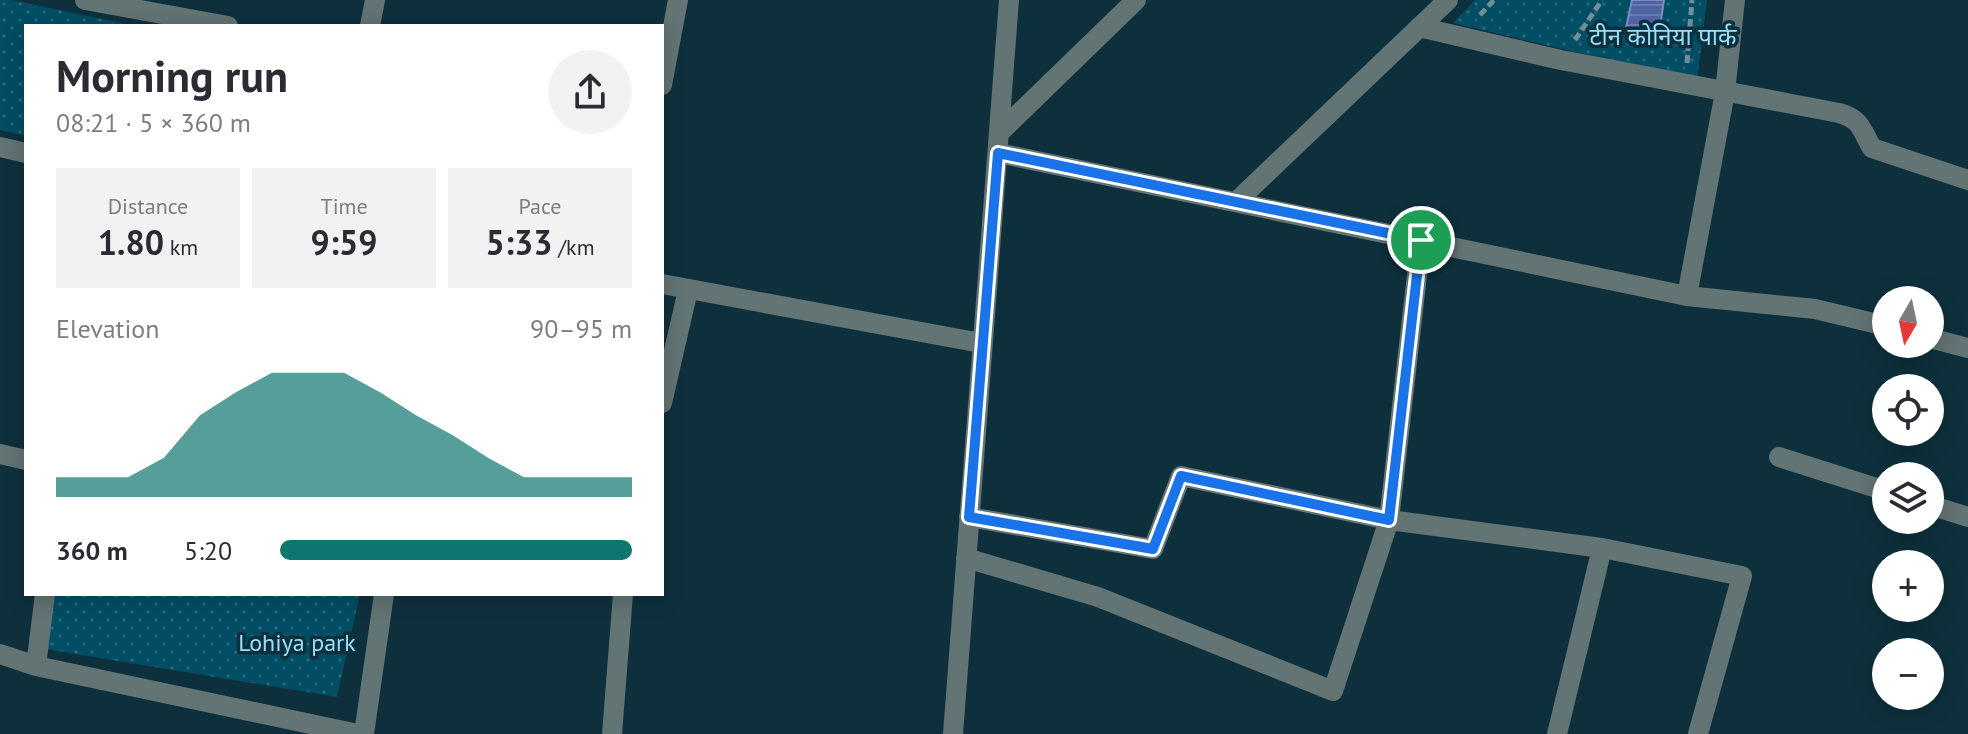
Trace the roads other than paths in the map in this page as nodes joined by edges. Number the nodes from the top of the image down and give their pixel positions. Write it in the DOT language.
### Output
graph roads {
  1 [pos="85,0"];
  2 [pos="375,0"];
  3 [pos="678,0"];
  4 [pos="1009,0"];
  5 [pos="1136,0"];
  6 [pos="1448,0"];
  7 [pos="1735,0"];
  8 [pos="217,24"];
  9 [pos="370,24"];
  10 [pos="1419,27"];
  11 [pos="664,74"];
  12 [pos="1725,92"];
  13 [pos="1000,132"];
  14 [pos="0,147"];
  15 [pos="24,153"];
  16 [pos="998,153"];
  17 [pos="1968,180"];
  18 [pos="1237,201"];
  19 [pos="1421,240"];
  20 [pos="664,284"];
  21 [pos="688,290"];
  22 [pos="1687,296"];
  23 [pos="1872,323"];
  24 [pos="1944,342"];
  25 [pos="981,343"];
  26 [pos="1968,348"];
  27 [pos="664,394"];
  28 [pos="0,454"];
  29 [pos="1779,457"];
  30 [pos="24,460"];
  31 [pos="1872,487"];
  32 [pos="1944,509"];
  33 [pos="969,517"];
  34 [pos="1968,517"];
  35 [pos="1389,520"];
  36 [pos="1602,548"];
  37 [pos="966,558"];
  38 [pos="45,596"];
  39 [pos="384,596"];
  40 [pos="623,596"];
  41 [pos="2,655"];
  42 [pos="36,666"];
  43 [pos="0,677"];
  44 [pos="305,728"];
  45 [pos="361,734"];
  46 [pos="612,734"];
  47 [pos="953,734"];
  48 [pos="1557,734"];
  49 [pos="1698,734"];
  1 -- 8 [label="street"];
  2 -- 9 [label="street"];
  3 -- 11 [label="street"];
  4 -- 13 [label="street"];
  5 -- 13 [label="street"];
  6 -- 10 [label="street"];
  7 -- 12 [label="street"];
  10 -- 12 [label="street"];
  10 -- 18 [label="street"];
  12 -- 17 [label="street"];
  12 -- 22 [label="street"];
  13 -- 16 [label="street"];
  14 -- 15 [label="street"];
  16 -- 18 [label="street"];
  16 -- 25 [label="street"];
  18 -- 19 [label="street"];
  19 -- 22 [label="street"];
  19 -- 35 [label="street"];
  20 -- 21 [label="street"];
  21 -- 25 [label="street"];
  21 -- 27 [label="street"];
  22 -- 23 [label="street"];
  24 -- 26 [label="street"];
  25 -- 33 [label="street"];
  28 -- 30 [label="street"];
  29 -- 31 [label="street"];
  32 -- 34 [label="street"];
  33 -- 35 [label="street"];
  33 -- 37 [label="street"];
  35 -- 36 [label="street"];
  35 -- 37 [label="street"];
  36 -- 48 [label="street"];
  36 -- 49 [label="street"];
  37 -- 47 [label="street"];
  38 -- 42 [label="street"];
  39 -- 45 [label="street"];
  40 -- 46 [label="street"];
  41 -- 42 [label="street"];
  41 -- 43 [label="street"];
  42 -- 44 [label="street"];
  44 -- 45 [label="street"];
}
